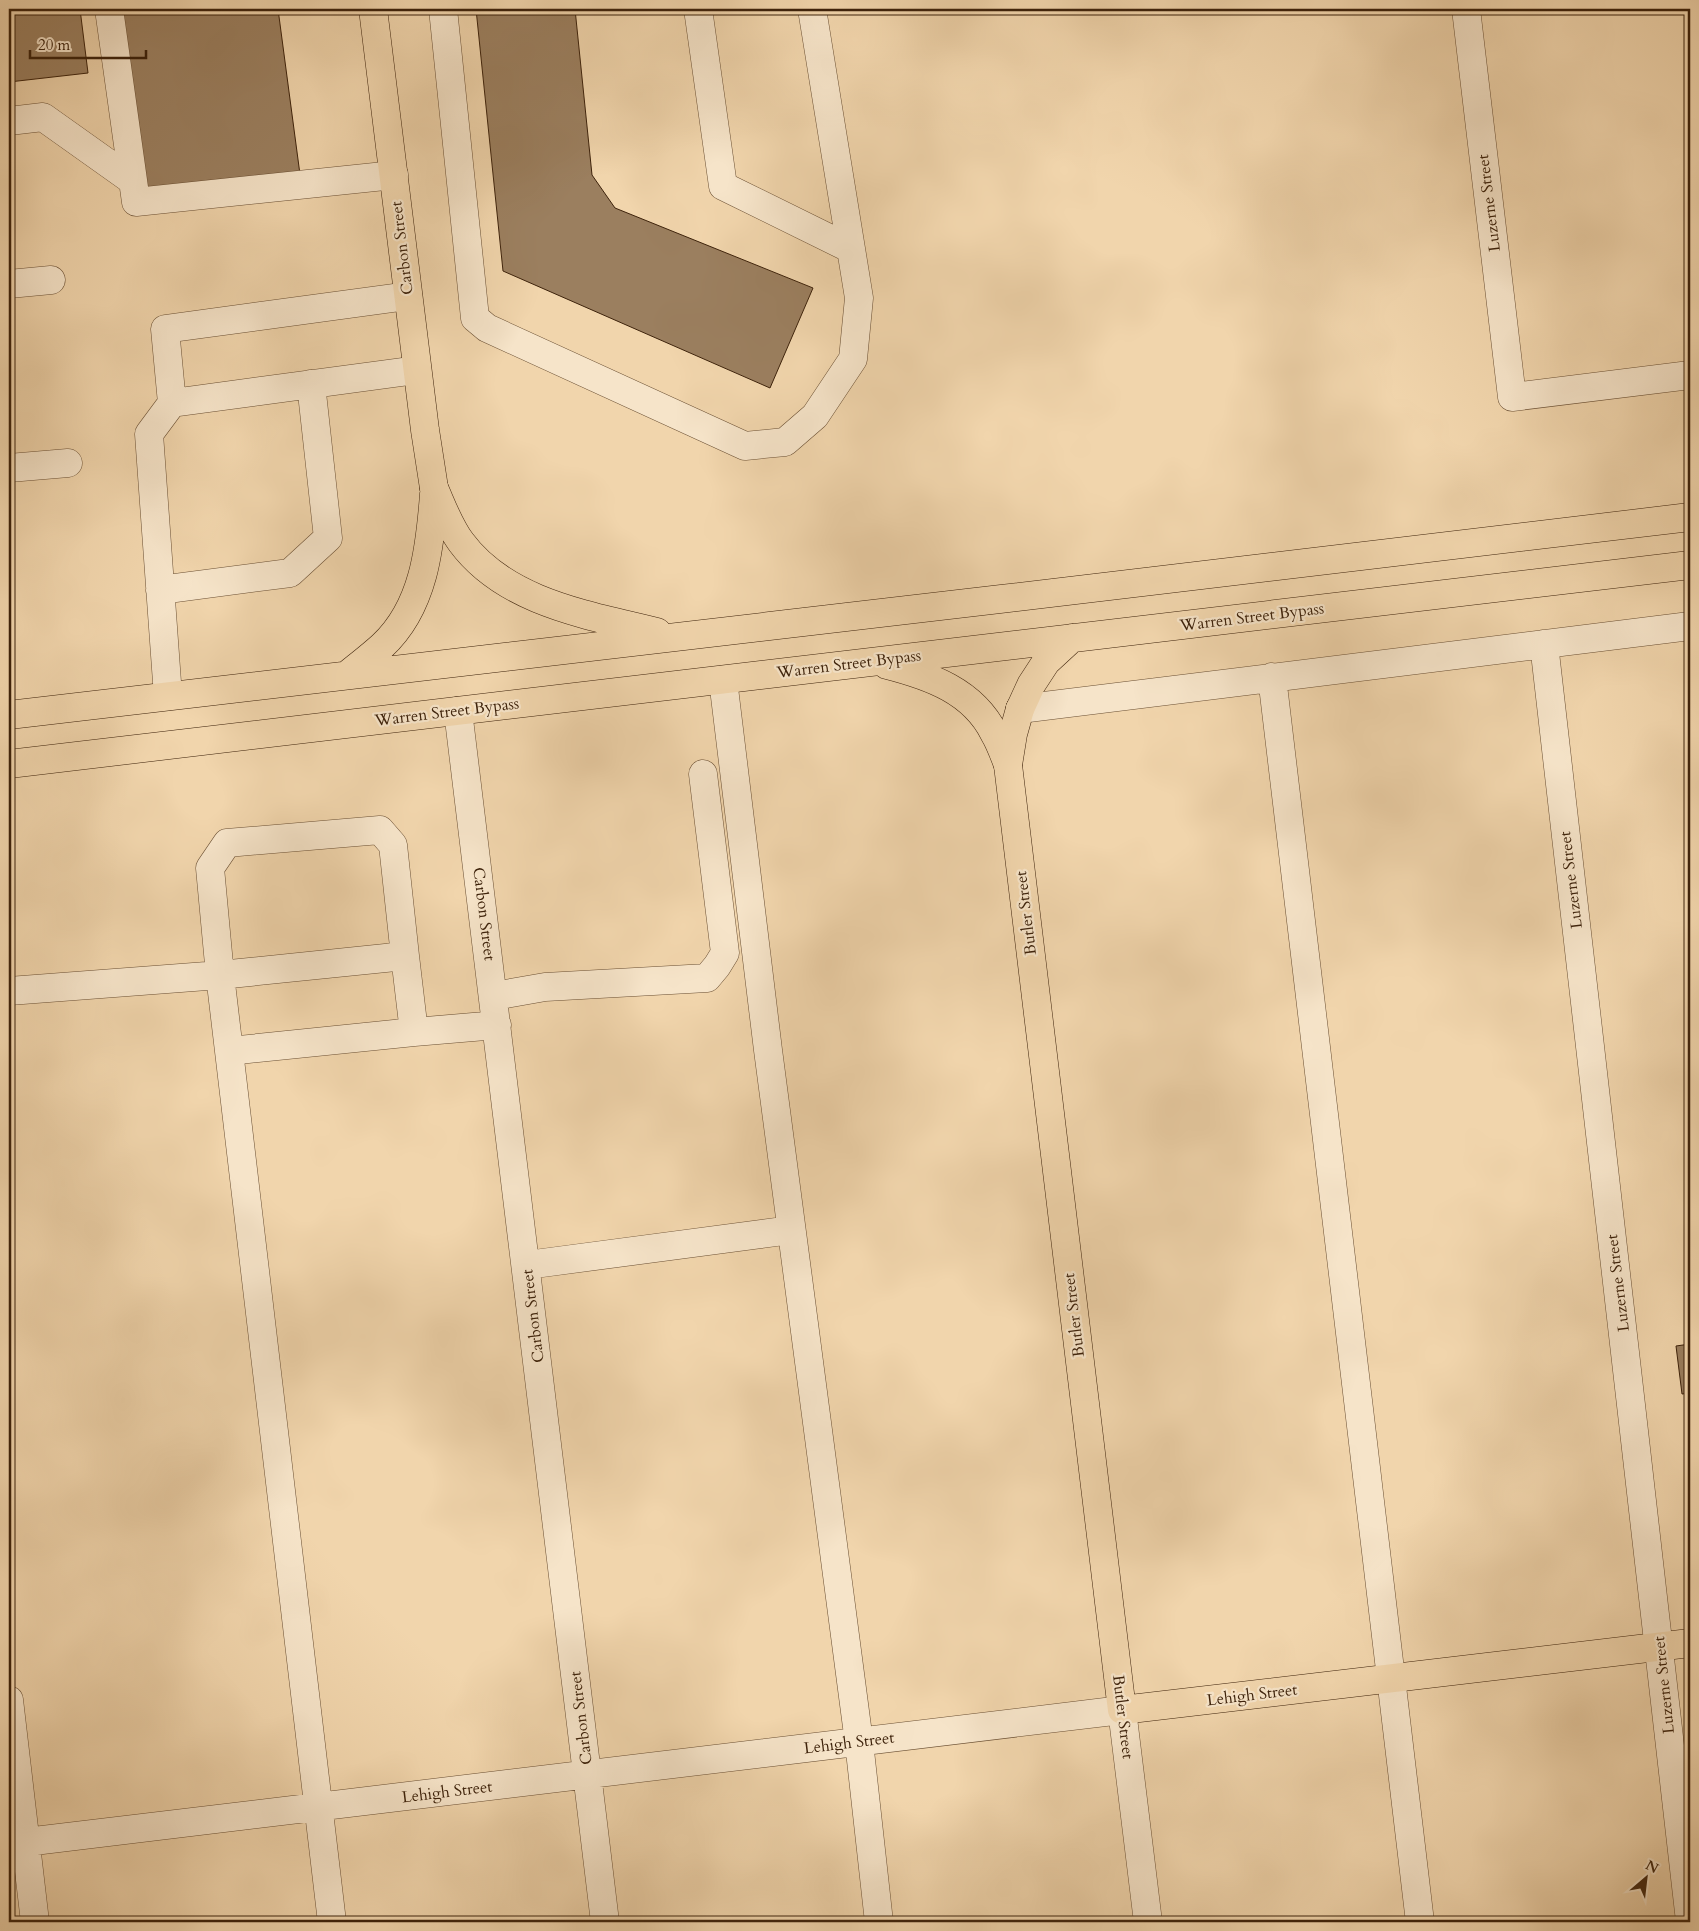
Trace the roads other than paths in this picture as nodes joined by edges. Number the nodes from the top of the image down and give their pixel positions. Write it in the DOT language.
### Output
graph roads {
  1 [pos="109,9"];
  2 [pos="373,9"];
  3 [pos="443,9"];
  4 [pos="698,9"];
  5 [pos="812,9"];
  6 [pos="1466,9"];
  7 [pos="9,120"];
  8 [pos="394,175"];
  9 [pos="135,191"];
  10 [pos="851,248"];
  11 [pos="51,280"];
  12 [pos="9,284"];
  13 [pos="408,296"];
  14 [pos="417,370"];
  15 [pos="1690,375"];
  16 [pos="311,384"];
  17 [pos="172,403"];
  18 [pos="68,463"];
  19 [pos="9,468"];
  20 [pos="434,488"];
  21 [pos="1690,517"];
  22 [pos="1690,565"];
  23 [pos="160,590"];
  24 [pos="1690,626"];
  25 [pos="676,636"];
  26 [pos="1072,638"];
  27 [pos="1544,644"];
  28 [pos="871,662"];
  29 [pos="347,675"];
  30 [pos="1272,677"];
  31 [pos="723,680"];
  32 [pos="168,696"];
  33 [pos="1020,708"];
  34 [pos="458,711"];
  35 [pos="9,715"];
  36 [pos="9,764"];
  37 [pos="1008,764"];
  38 [pos="703,774"];
  39 [pos="406,956"];
  40 [pos="220,975"];
  41 [pos="9,991"];
  42 [pos="494,996"];
  43 [pos="497,1025"];
  44 [pos="414,1032"];
  45 [pos="229,1051"];
  46 [pos="791,1230"];
  47 [pos="526,1265"];
  48 [pos="1690,1643"];
  49 [pos="1660,1647"];
  50 [pos="1391,1678"];
  51 [pos="9,1700"];
  52 [pos="1122,1710"];
  53 [pos="859,1742"];
  54 [pos="588,1774"];
  55 [pos="319,1807"];
  56 [pos="17,1843"];
  57 [pos="1687,1862"];
  58 [pos="1690,1921"];
  59 [pos="35,1922"];
  60 [pos="332,1922"];
  61 [pos="606,1922"];
  62 [pos="879,1922"];
  63 [pos="1148,1922"];
  64 [pos="1420,1922"];
  1 -- 9 [label="street"];
  2 -- 8 [label="main road, Carbon Street"];
  3 -- 10 [label="street"];
  4 -- 10 [label="street"];
  5 -- 10 [label="street"];
  6 -- 15 [label="street, Luzerne Street"];
  7 -- 9 [label="street"];
  8 -- 9 [label="street"];
  8 -- 13 [label="main road, Carbon Street"];
  11 -- 12 [label="street"];
  13 -- 14 [label="main road, Carbon Street"];
  13 -- 17 [label="street"];
  14 -- 16 [label="street"];
  14 -- 20 [label="main road, Carbon Street"];
  16 -- 17 [label="street"];
  16 -- 23 [label="street"];
  17 -- 23 [label="street"];
  18 -- 19 [label="street"];
  20 -- 25 [label="main road"];
  20 -- 29 [label="main road"];
  21 -- 25 [label="main road"];
  22 -- 26 [label="main road, Warren Street Bypass"];
  23 -- 32 [label="street"];
  24 -- 27 [label="street"];
  25 -- 29 [label="main road"];
  26 -- 28 [label="main road, Warren Street Bypass"];
  26 -- 33 [label="main road, Butler Street"];
  27 -- 30 [label="street"];
  27 -- 49 [label="street, Luzerne Street"];
  28 -- 31 [label="main road, Warren Street Bypass"];
  28 -- 37 [label="main road"];
  29 -- 32 [label="main road"];
  30 -- 33 [label="street"];
  30 -- 50 [label="street"];
  31 -- 34 [label="main road, Warren Street Bypass"];
  31 -- 46 [label="street"];
  32 -- 35 [label="main road"];
  33 -- 37 [label="main road, Butler Street"];
  34 -- 36 [label="main road, Warren Street Bypass"];
  34 -- 42 [label="street, Carbon Street"];
  37 -- 52 [label="main road, Butler Street"];
  38 -- 42 [label="street"];
  39 -- 40 [label="street"];
  39 -- 40 [label="street"];
  39 -- 44 [label="street"];
  40 -- 41 [label="street"];
  40 -- 45 [label="street"];
  42 -- 43 [label="street, Carbon Street"];
  43 -- 44 [label="street"];
  43 -- 47 [label="street, Carbon Street"];
  44 -- 45 [label="street"];
  45 -- 55 [label="street"];
  46 -- 47 [label="street"];
  46 -- 53 [label="street"];
  47 -- 54 [label="street, Carbon Street"];
  48 -- 49 [label="main road, Lehigh Street"];
  49 -- 50 [label="main road, Lehigh Street"];
  49 -- 57 [label="street, Luzerne Street"];
  50 -- 52 [label="main road, Lehigh Street"];
  50 -- 64 [label="street"];
  51 -- 56 [label="street"];
  52 -- 53 [label="street, Lehigh Street"];
  52 -- 63 [label="street, Butler Street"];
  53 -- 54 [label="street, Lehigh Street"];
  53 -- 62 [label="street"];
  54 -- 55 [label="street, Lehigh Street"];
  54 -- 61 [label="street, Carbon Street"];
  55 -- 56 [label="street, Lehigh Street"];
  55 -- 60 [label="street"];
  56 -- 59 [label="street"];
  57 -- 58 [label="street, Luzerne Street"];
}
